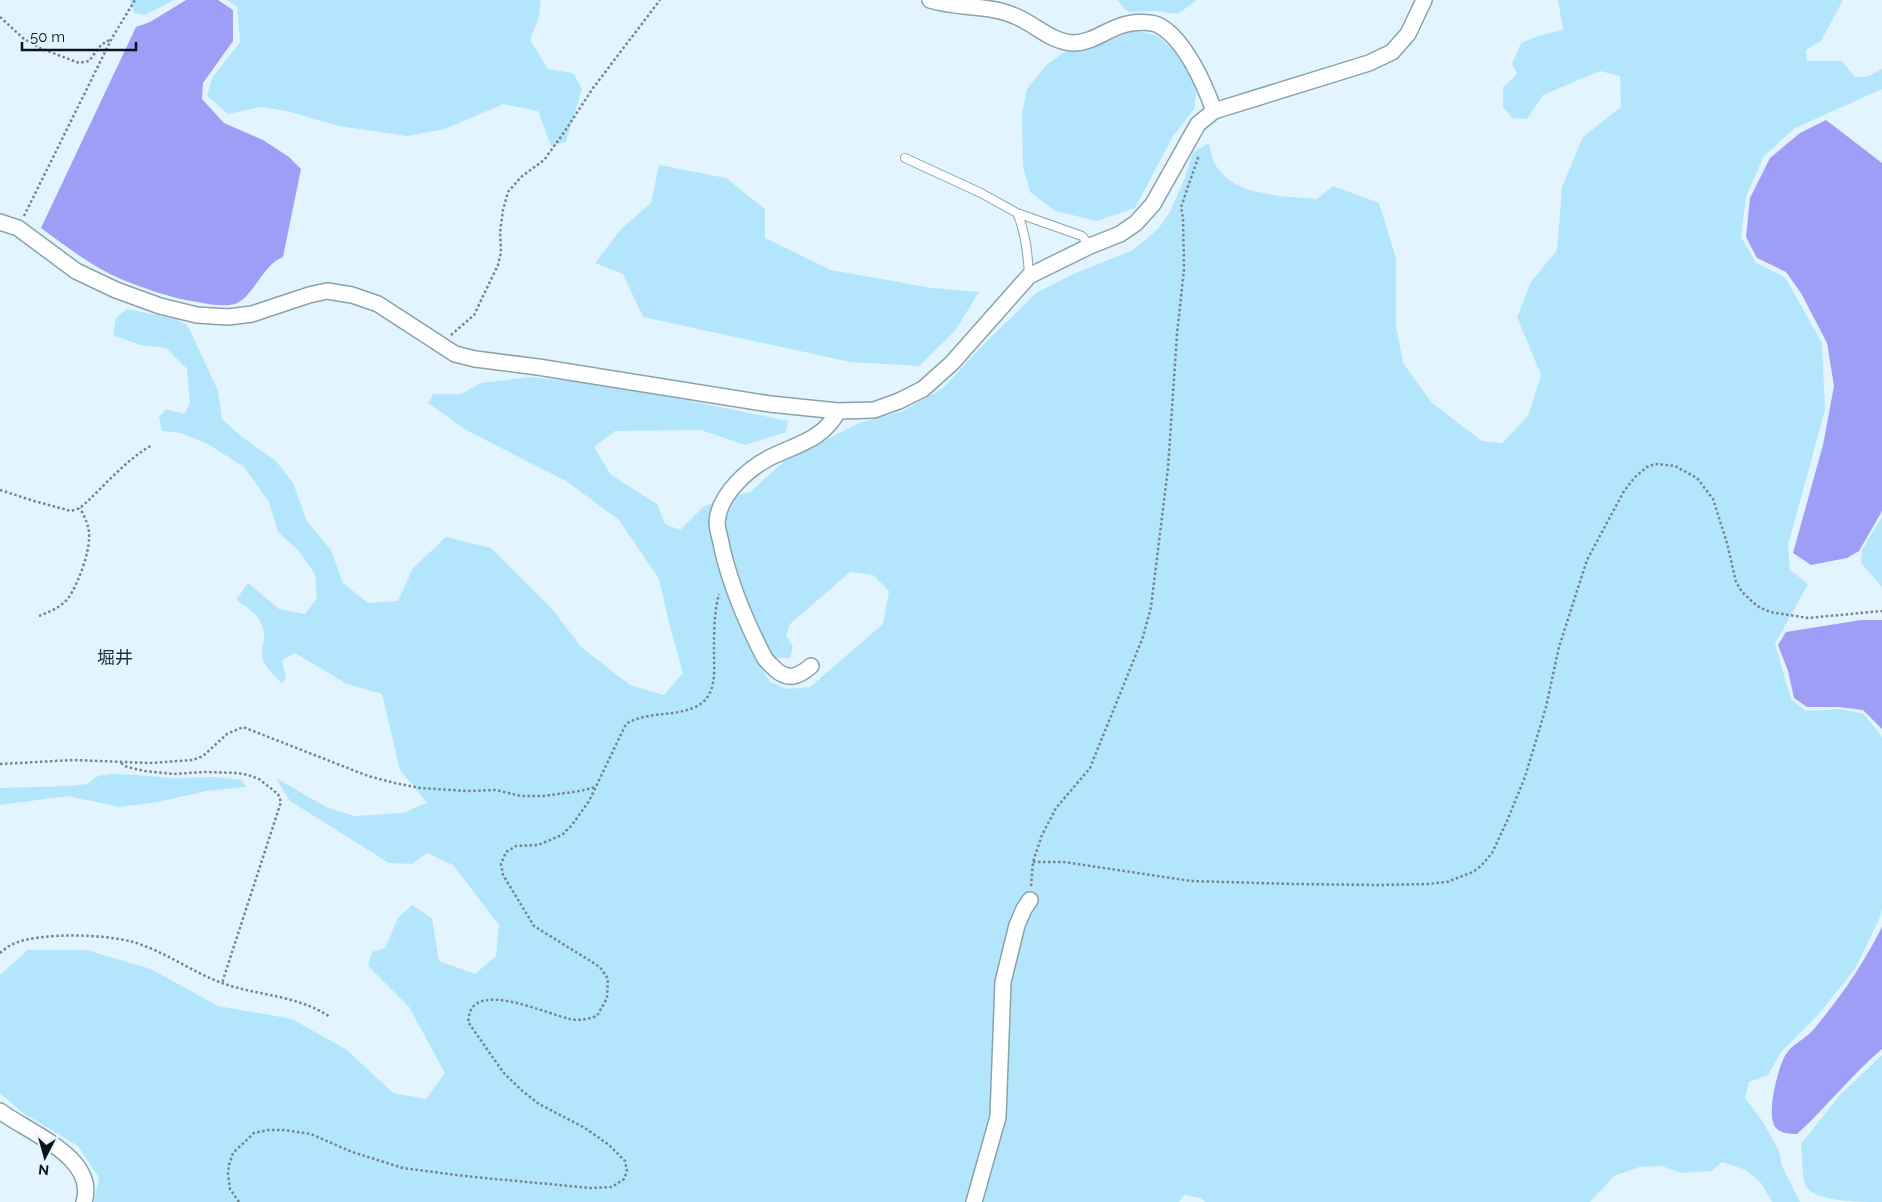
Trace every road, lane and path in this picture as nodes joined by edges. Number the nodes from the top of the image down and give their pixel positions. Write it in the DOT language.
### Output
graph roads {
  1 [pos="135,0"];
  2 [pos="660,0"];
  3 [pos="930,0"];
  4 [pos="1424,0"];
  5 [pos="0,17"];
  6 [pos="112,38"];
  7 [pos="1214,111"];
  8 [pos="1202,148"];
  9 [pos="905,158"];
  10 [pos="1017,213"];
  11 [pos="0,222"];
  12 [pos="18,228"];
  13 [pos="1090,246"];
  14 [pos="1029,276"];
  15 [pos="440,345"];
  16 [pos="838,411"];
  17 [pos="152,445"];
  18 [pos="0,490"];
  19 [pos="80,508"];
  20 [pos="727,568"];
  21 [pos="1882,611"];
  22 [pos="39,616"];
  23 [pos="810,666"];
  24 [pos="120,762"];
  25 [pos="0,764"];
  26 [pos="596,787"];
  27 [pos="1033,862"];
  28 [pos="1030,900"];
  29 [pos="0,953"];
  30 [pos="222,983"];
  31 [pos="330,1017"];
  32 [pos="0,1111"];
  33 [pos="84,1202"];
  34 [pos="239,1202"];
  35 [pos="974,1202"];
  1 -- 6 [label="path"];
  2 -- 15 [label="path"];
  3 -- 7 [label="street"];
  4 -- 7 [label="street"];
  5 -- 6 [label="path"];
  6 -- 12 [label="path"];
  7 -- 13 [label="street"];
  8 -- 27 [label="path"];
  9 -- 10 [label="lane"];
  10 -- 13 [label="lane"];
  10 -- 14 [label="lane"];
  11 -- 12 [label="street"];
  12 -- 15 [label="street"];
  13 -- 14 [label="street"];
  14 -- 16 [label="street"];
  15 -- 16 [label="street"];
  16 -- 20 [label="street"];
  17 -- 19 [label="path"];
  18 -- 19 [label="path"];
  19 -- 22 [label="path"];
  20 -- 23 [label="street"];
  20 -- 26 [label="path"];
  21 -- 27 [label="path"];
  24 -- 25 [label="path"];
  24 -- 26 [label="path"];
  24 -- 30 [label="path"];
  26 -- 34 [label="path"];
  27 -- 28 [label="path"];
  28 -- 35 [label="street"];
  29 -- 30 [label="path"];
  30 -- 31 [label="path"];
  32 -- 33 [label="street"];
}
